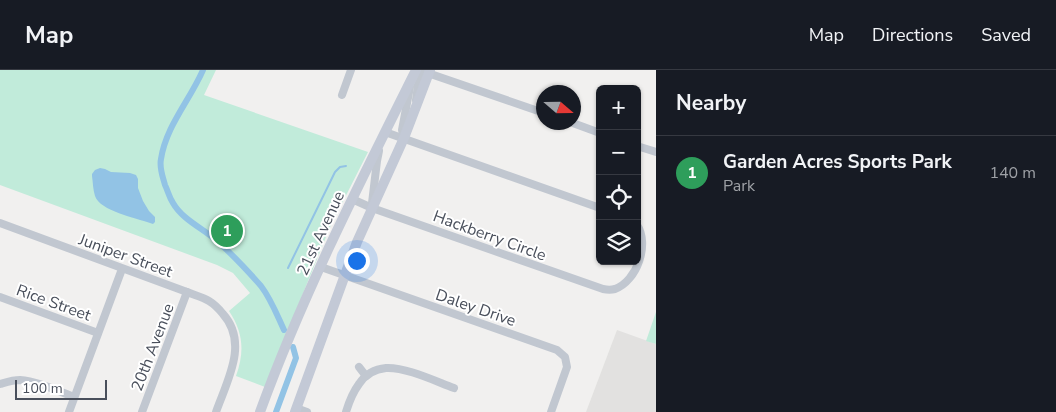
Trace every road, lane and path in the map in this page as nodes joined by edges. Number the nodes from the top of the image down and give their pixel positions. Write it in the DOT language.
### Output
graph roads {
  1 [pos="351,70"];
  2 [pos="424,71"];
  3 [pos="411,81"];
  4 [pos="342,95"];
  5 [pos="536,110"];
  6 [pos="581,126"];
  7 [pos="596,132"];
  8 [pos="384,136"];
  9 [pos="404,138"];
  10 [pos="641,147"];
  11 [pos="656,152"];
  12 [pos="352,199"];
  13 [pos="596,207"];
  14 [pos="372,208"];
  15 [pos="0,223"];
  16 [pos="642,227"];
  17 [pos="321,267"];
  18 [pos="122,269"];
  19 [pos="345,275"];
  20 [pos="620,287"];
  21 [pos="187,292"];
  22 [pos="623,295"];
  23 [pos="0,297"];
  24 [pos="98,333"];
  25 [pos="360,367"];
  26 [pos="366,376"];
  27 [pos="0,384"];
  28 [pos="454,388"];
  29 [pos="74,397"];
  30 [pos="295,410"];
  31 [pos="69,412"];
  32 [pos="142,412"];
  33 [pos="216,412"];
  34 [pos="260,412"];
  35 [pos="307,412"];
  36 [pos="346,412"];
  37 [pos="551,412"];
  1 -- 4 [label="street"];
  2 -- 3 [label="street, 21st Avenue"];
  2 -- 5 [label="street"];
  2 -- 9 [label="street"];
  3 -- 8 [label="street, 21st Avenue"];
  3 -- 9 [label="street"];
  6 -- 7 [label="street"];
  8 -- 9 [label="street"];
  8 -- 12 [label="street, 21st Avenue"];
  8 -- 14 [label="street"];
  9 -- 13 [label="street"];
  9 -- 14 [label="street"];
  10 -- 11 [label="street"];
  12 -- 14 [label="street, Hackberry Circle"];
  12 -- 17 [label="street, 21st Avenue"];
  14 -- 19 [label="street"];
  14 -- 20 [label="street, Hackberry Circle"];
  15 -- 18 [label="street, Juniper Street"];
  16 -- 20 [label="street"];
  17 -- 19 [label="street, Daley Drive"];
  17 -- 34 [label="street, 21st Avenue"];
  18 -- 21 [label="street, Juniper Street"];
  18 -- 24 [label="street"];
  19 -- 30 [label="street"];
  19 -- 37 [label="street, Daley Drive"];
  20 -- 22 [label="street"];
  21 -- 32 [label="street, 20th Avenue"];
  21 -- 33 [label="street, Juniper Street"];
  23 -- 24 [label="street, Rice Street"];
  24 -- 29 [label="street"];
  25 -- 26 [label="street"];
  26 -- 28 [label="street"];
  26 -- 36 [label="street"];
  27 -- 29 [label="street"];
  29 -- 31 [label="street"];
  30 -- 35 [label="street"];
}
